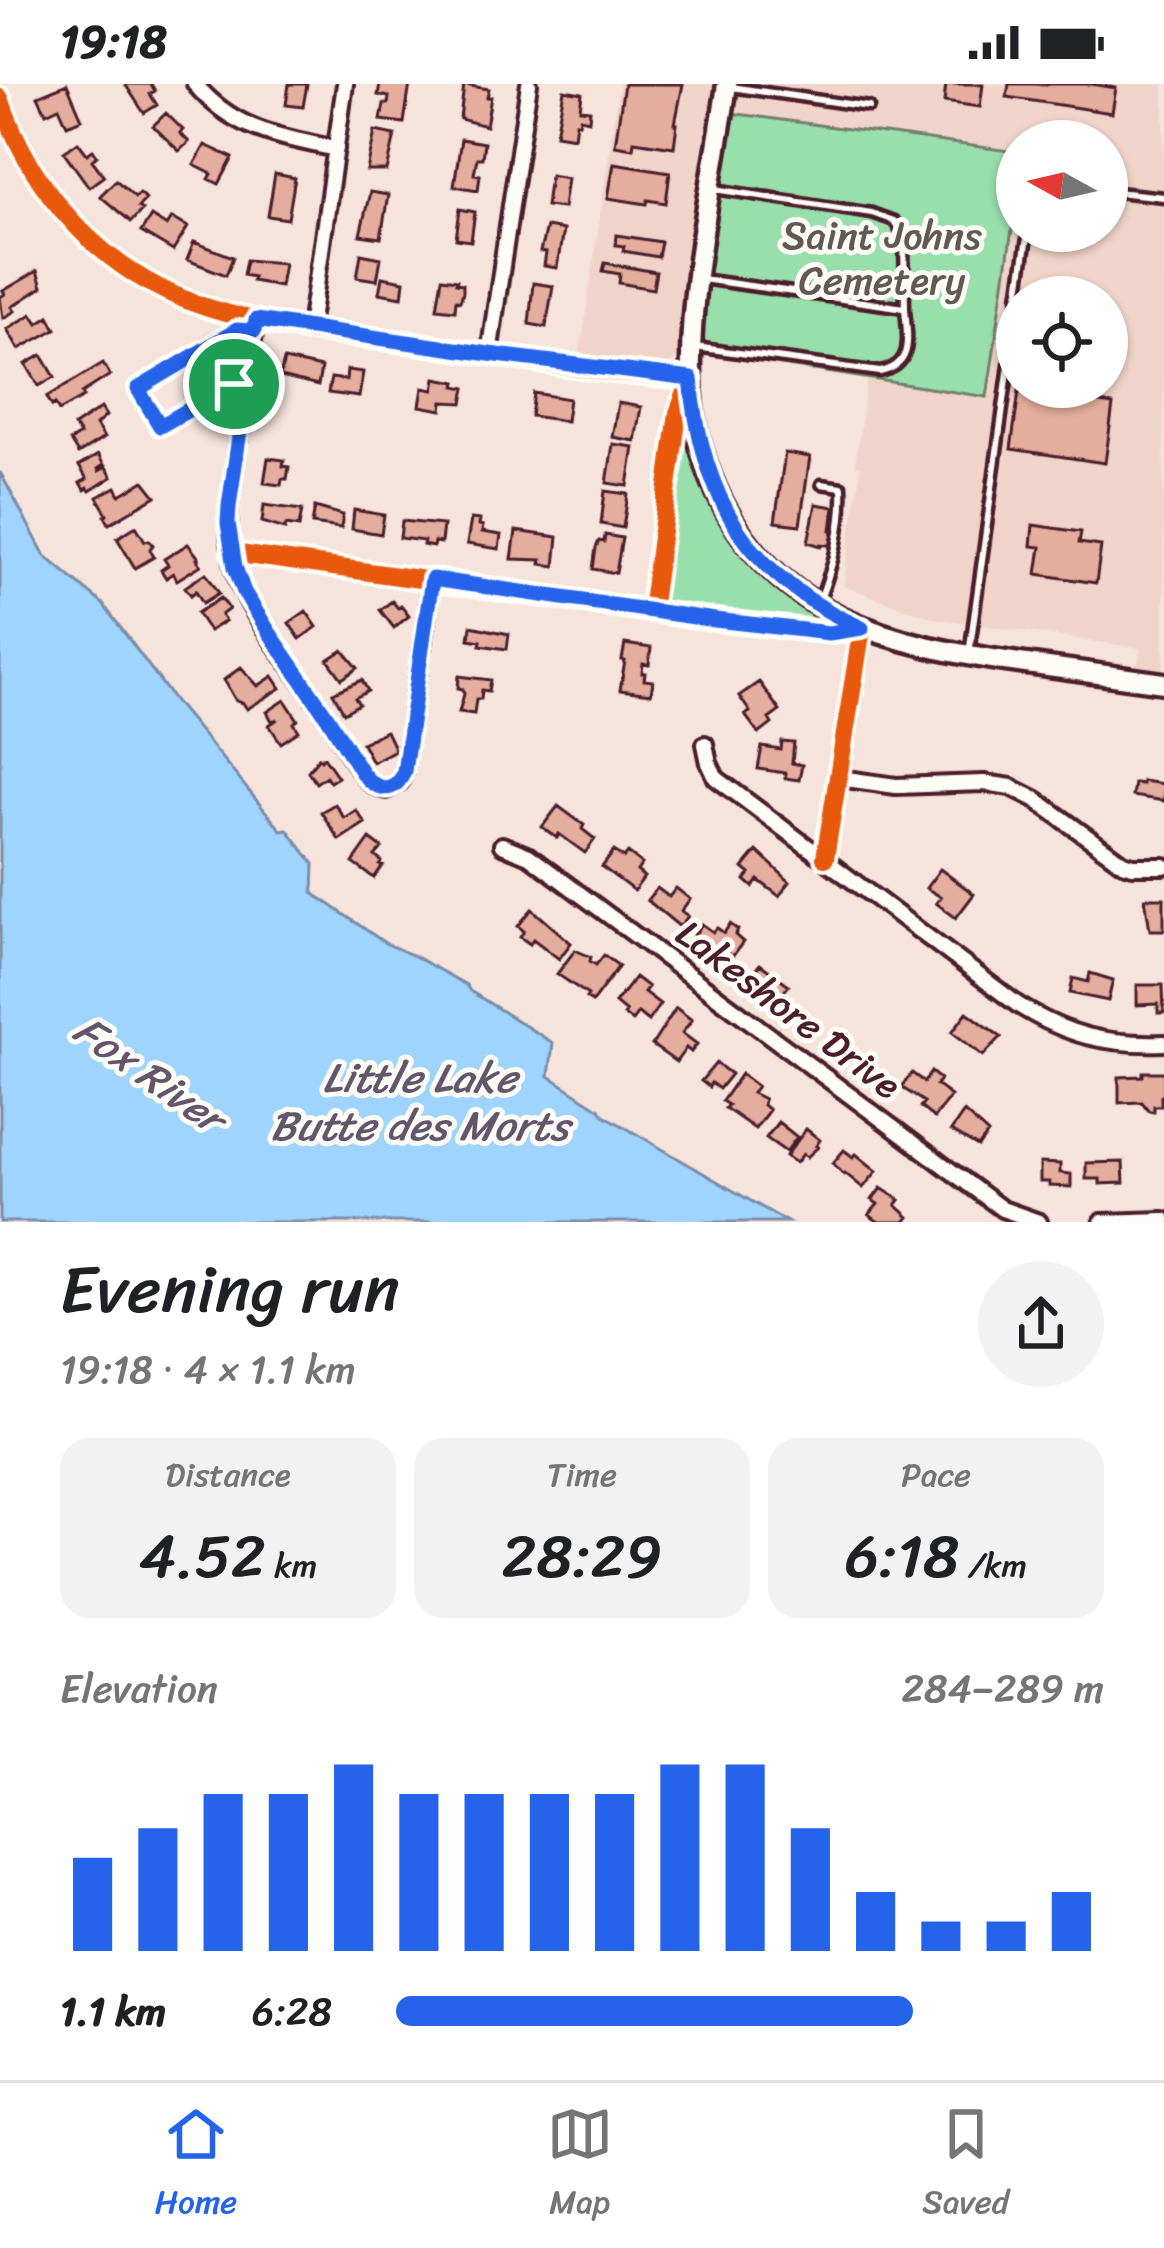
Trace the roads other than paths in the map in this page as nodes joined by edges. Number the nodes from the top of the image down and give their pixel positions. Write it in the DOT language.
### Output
graph roads {
  1 [pos="195,84"];
  2 [pos="345,84"];
  3 [pos="529,84"];
  4 [pos="727,85"];
  5 [pos="0,98"];
  6 [pos="869,107"];
  7 [pos="335,149"];
  8 [pos="711,188"];
  9 [pos="1128,193"];
  10 [pos="1164,197"];
  11 [pos="698,279"];
  12 [pos="905,308"];
  13 [pos="255,325"];
  14 [pos="310,328"];
  15 [pos="691,347"];
  16 [pos="489,354"];
  17 [pos="691,379"];
  18 [pos="247,382"];
  19 [pos="1003,408"];
  20 [pos="821,484"];
  21 [pos="232,553"];
  22 [pos="432,579"];
  23 [pos="818,605"];
  24 [pos="651,611"];
  25 [pos="862,628"];
  26 [pos="969,656"];
  27 [pos="1164,683"];
  28 [pos="705,744"];
  29 [pos="839,778"];
  30 [pos="502,844"];
  31 [pos="825,858"];
  32 [pos="1164,866"];
  33 [pos="1164,1043"];
  34 [pos="1164,1220"];
  35 [pos="1039,1222"];
  36 [pos="1102,1222"];
  1 -- 7 [label="street"];
  2 -- 7 [label="street"];
  3 -- 16 [label="street"];
  4 -- 6 [label="lane"];
  4 -- 8 [label="main road"];
  5 -- 13 [label="street"];
  7 -- 14 [label="street"];
  8 -- 11 [label="main road"];
  8 -- 12 [label="lane"];
  9 -- 10 [label="lane"];
  11 -- 12 [label="lane"];
  11 -- 15 [label="main road"];
  12 -- 15 [label="lane"];
  13 -- 14 [label="street"];
  13 -- 18 [label="street"];
  13 -- 18 [label="lane"];
  14 -- 16 [label="street"];
  15 -- 17 [label="main road"];
  16 -- 17 [label="street"];
  17 -- 23 [label="main road"];
  17 -- 24 [label="street"];
  18 -- 21 [label="street"];
  19 -- 26 [label="lane"];
  20 -- 23 [label="lane"];
  21 -- 22 [label="street"];
  21 -- 22 [label="street"];
  22 -- 24 [label="street"];
  23 -- 25 [label="main road"];
  24 -- 25 [label="street"];
  25 -- 26 [label="main road"];
  25 -- 29 [label="street"];
  26 -- 27 [label="main road"];
  28 -- 31 [label="street"];
  29 -- 31 [label="street"];
  29 -- 32 [label="street"];
  30 -- 35 [label="street, Lakeshore Drive"];
  31 -- 33 [label="street"];
  34 -- 36 [label="street"];
}
